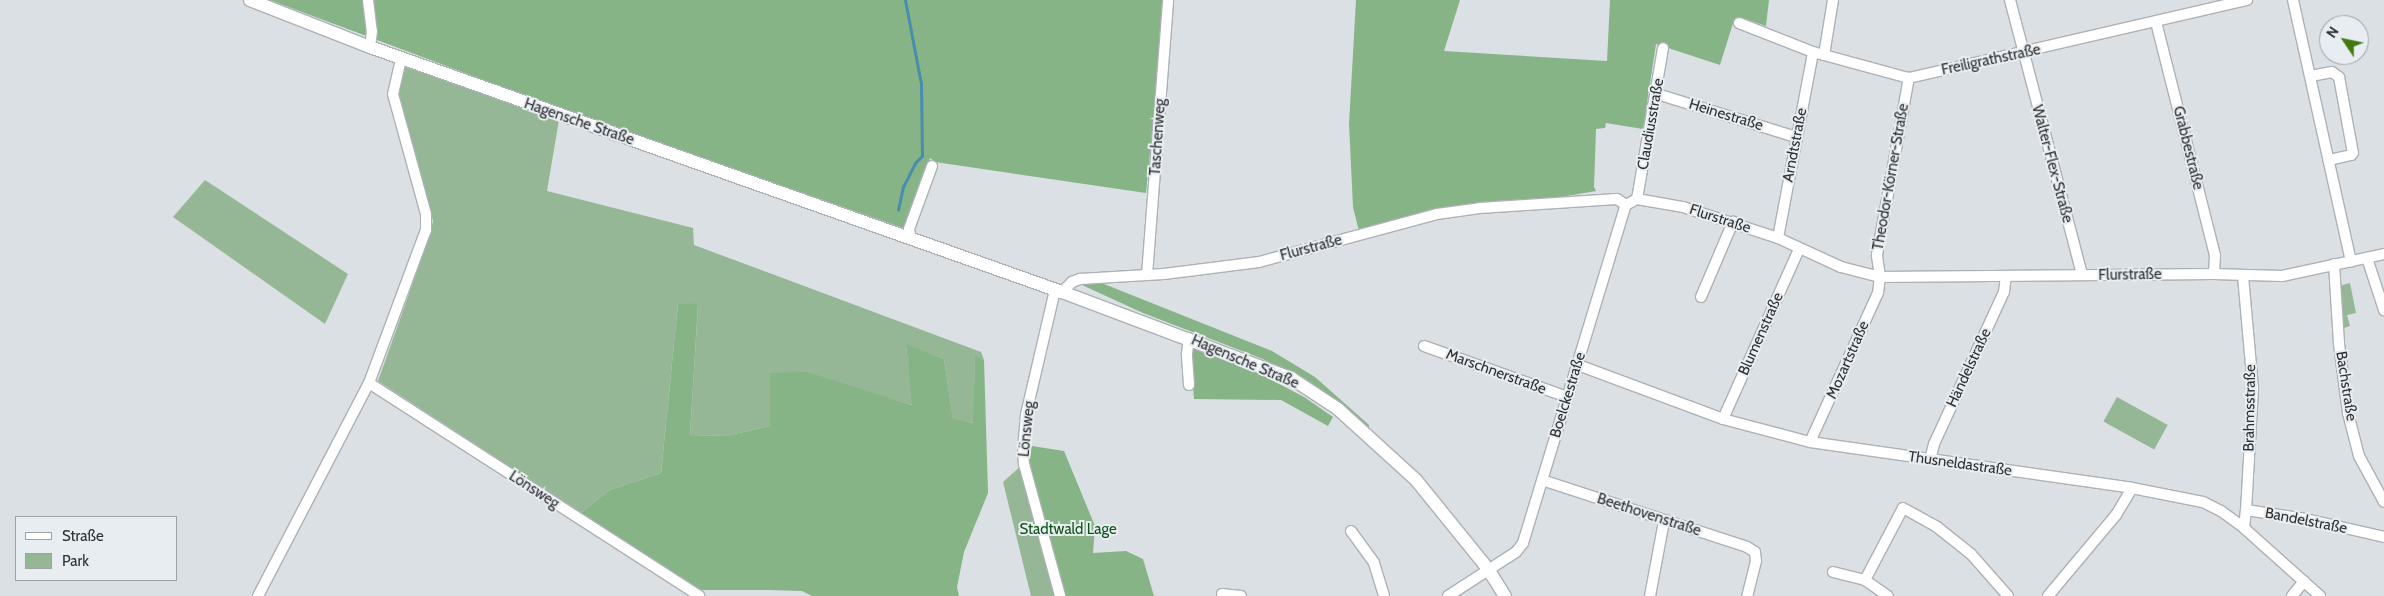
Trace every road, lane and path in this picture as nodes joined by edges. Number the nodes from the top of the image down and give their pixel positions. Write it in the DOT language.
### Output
graph roads {
  1 [pos="250,0"];
  2 [pos="368,0"];
  3 [pos="1168,0"];
  4 [pos="1833,0"];
  5 [pos="2010,0"];
  6 [pos="2247,0"];
  7 [pos="2293,0"];
  8 [pos="2156,22"];
  9 [pos="1739,23"];
  10 [pos="370,47"];
  11 [pos="1663,48"];
  12 [pos="1813,52"];
  13 [pos="2023,53"];
  14 [pos="1824,55"];
  15 [pos="401,58"];
  16 [pos="2311,76"];
  17 [pos="1909,78"];
  18 [pos="1657,94"];
  19 [pos="1796,137"];
  20 [pos="2329,160"];
  21 [pos="932,166"];
  22 [pos="1638,199"];
  23 [pos="1626,205"];
  24 [pos="1733,222"];
  25 [pos="911,238"];
  26 [pos="1778,238"];
  27 [pos="1799,249"];
  28 [pos="2384,254"];
  29 [pos="2367,258"];
  30 [pos="2351,262"];
  31 [pos="2334,264"];
  32 [pos="2214,274"];
  33 [pos="1147,275"];
  34 [pos="2006,276"];
  35 [pos="2082,276"];
  36 [pos="2243,276"];
  37 [pos="1880,277"];
  38 [pos="1058,291"];
  39 [pos="1701,297"];
  40 [pos="2384,310"];
  41 [pos="1189,338"];
  42 [pos="1424,346"];
  43 [pos="1578,365"];
  44 [pos="368,383"];
  45 [pos="1189,385"];
  46 [pos="1567,397"];
  47 [pos="1723,420"];
  48 [pos="1810,442"];
  49 [pos="1930,460"];
  50 [pos="1542,480"];
  51 [pos="2132,488"];
  52 [pos="2384,502"];
  53 [pos="2246,510"];
  54 [pos="1664,521"];
  55 [pos="2244,528"];
  56 [pos="1351,531"];
  57 [pos="2384,537"];
  58 [pos="1488,569"];
  59 [pos="1833,572"];
  60 [pos="1865,580"];
  61 [pos="2304,581"];
  62 [pos="1222,594"];
  63 [pos="258,596"];
  64 [pos="699,596"];
  65 [pos="1060,596"];
  66 [pos="1241,596"];
  67 [pos="1384,596"];
  68 [pos="1448,596"];
  69 [pos="1504,596"];
  70 [pos="1650,596"];
  71 [pos="1747,596"];
  72 [pos="1888,596"];
  73 [pos="2008,596"];
  74 [pos="2048,596"];
  75 [pos="2292,596"];
  76 [pos="2320,596"];
  1 -- 10 [label="street, Hagensche Straße"];
  2 -- 10 [label="street"];
  3 -- 33 [label="street, Taschenweg"];
  4 -- 14 [label="street"];
  5 -- 13 [label="street, Walter-Flex-Straße"];
  6 -- 8 [label="street, Freiligrathstraße"];
  7 -- 16 [label="street"];
  8 -- 13 [label="street, Freiligrathstraße"];
  8 -- 32 [label="street, Grabbestraße"];
  9 -- 12 [label="street, Freiligrathstraße"];
  10 -- 15 [label="street, Hagensche Straße"];
  11 -- 18 [label="street, Claudiusstraße"];
  12 -- 14 [label="street, Freiligrathstraße"];
  12 -- 19 [label="street, Arndtstraße"];
  13 -- 17 [label="street, Freiligrathstraße"];
  13 -- 35 [label="street, Walter-Flex-Straße"];
  14 -- 17 [label="street, Freiligrathstraße"];
  15 -- 25 [label="street, Hagensche Straße"];
  15 -- 44 [label="street"];
  16 -- 20 [label="street"];
  16 -- 20 [label="street"];
  17 -- 37 [label="street, Theodor-Körner-Straße"];
  18 -- 19 [label="street, Heinestraße"];
  18 -- 22 [label="street, Claudiusstraße"];
  19 -- 26 [label="street, Arndtstraße"];
  20 -- 30 [label="street"];
  21 -- 25 [label="street"];
  22 -- 23 [label="street"];
  22 -- 24 [label="street, Flurstraße"];
  23 -- 33 [label="street, Flurstraße"];
  23 -- 43 [label="street, Boelckestraße"];
  24 -- 26 [label="street, Flurstraße"];
  24 -- 39 [label="street"];
  25 -- 38 [label="street, Hagensche Straße"];
  26 -- 27 [label="street, Flurstraße"];
  27 -- 37 [label="street, Flurstraße"];
  27 -- 47 [label="street, Blumenstraße"];
  28 -- 29 [label="street, Flurstraße"];
  29 -- 30 [label="street, Flurstraße"];
  29 -- 40 [label="street"];
  30 -- 31 [label="street, Flurstraße"];
  31 -- 36 [label="street, Flurstraße"];
  31 -- 52 [label="street, Bachstraße"];
  32 -- 35 [label="street, Flurstraße"];
  32 -- 36 [label="street, Flurstraße"];
  33 -- 38 [label="street, Flurstraße"];
  34 -- 35 [label="street, Flurstraße"];
  34 -- 37 [label="street, Flurstraße"];
  34 -- 49 [label="street, Händelstraße"];
  36 -- 53 [label="street, Brahmsstraße"];
  37 -- 48 [label="street, Mozartstraße"];
  38 -- 41 [label="street, Hagensche Straße"];
  38 -- 65 [label="street, Lönsweg"];
  41 -- 45 [label="street"];
  41 -- 58 [label="street, Hagensche Straße"];
  42 -- 46 [label="street, Marschnerstraße"];
  43 -- 46 [label="street, Boelckestraße"];
  43 -- 47 [label="street, Thusneldastraße"];
  44 -- 63 [label="street"];
  44 -- 64 [label="street, Lönsweg"];
  46 -- 50 [label="street, Boelckestraße"];
  47 -- 48 [label="street, Thusneldastraße"];
  48 -- 49 [label="street, Thusneldastraße"];
  49 -- 51 [label="street, Thusneldastraße"];
  50 -- 54 [label="street, Beethovenstraße"];
  50 -- 58 [label="street, Boelckestraße"];
  51 -- 55 [label="street, Thusneldastraße"];
  51 -- 74 [label="street"];
  53 -- 55 [label="street, Bandelstraße"];
  53 -- 57 [label="street, Bandelstraße"];
  54 -- 70 [label="street"];
  54 -- 71 [label="street, Beethovenstraße"];
  55 -- 61 [label="street, Thusneldastraße"];
  56 -- 67 [label="street"];
  58 -- 68 [label="street, Boelckestraße"];
  58 -- 69 [label="street, Hagensche Straße"];
  59 -- 60 [label="street"];
  60 -- 72 [label="street"];
  60 -- 73 [label="street"];
  61 -- 75 [label="street"];
  61 -- 76 [label="street, Thusneldastraße"];
  62 -- 66 [label="street"];
}
